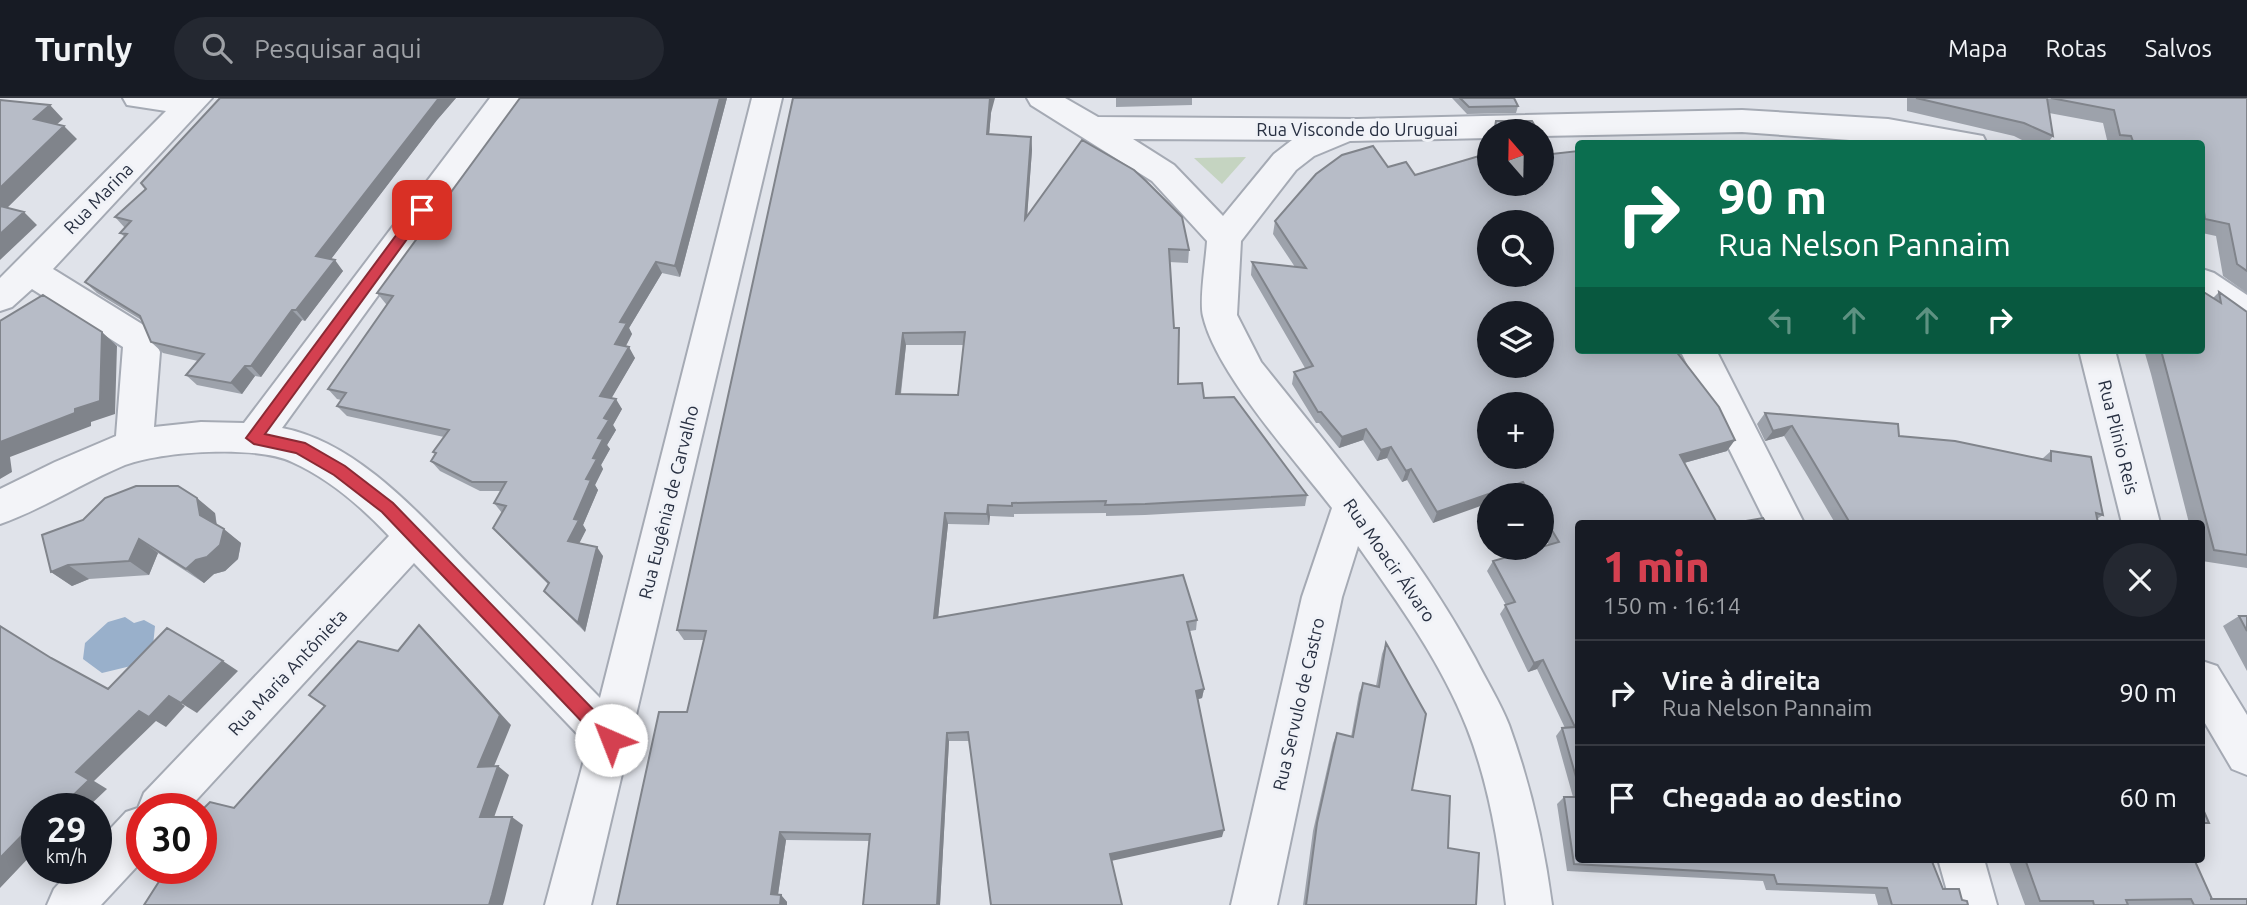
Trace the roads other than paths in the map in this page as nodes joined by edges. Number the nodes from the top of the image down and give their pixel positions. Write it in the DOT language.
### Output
graph roads {
  1 [pos="138,98"];
  2 [pos="506,98"];
  3 [pos="766,98"];
  4 [pos="1042,98"];
  5 [pos="194,100"];
  6 [pos="1092,128"];
  7 [pos="1357,130"];
  8 [pos="1597,134"];
  9 [pos="1948,140"];
  10 [pos="1224,238"];
  11 [pos="30,271"];
  12 [pos="2205,284"];
  13 [pos="0,298"];
  14 [pos="2247,313"];
  15 [pos="1700,354"];
  16 [pos="2098,354"];
  17 [pos="254,438"];
  18 [pos="134,447"];
  19 [pos="1352,505"];
  20 [pos="0,508"];
  21 [pos="1783,520"];
  22 [pos="2140,520"];
  23 [pos="415,535"];
  24 [pos="2205,685"];
  25 [pos="611,740"];
  26 [pos="2247,754"];
  27 [pos="174,793"];
  28 [pos="126,845"];
  29 [pos="1962,863"];
  30 [pos="70,905"];
  31 [pos="568,905"];
  32 [pos="1254,905"];
  33 [pos="1529,905"];
  34 [pos="1974,905"];
  1 -- 5 [label="street"];
  2 -- 17 [label="street"];
  3 -- 25 [label="street, Rua Eugênia de Carvalho"];
  4 -- 6 [label="street"];
  5 -- 11 [label="street, Rua Marina"];
  6 -- 7 [label="street, Rua Visconde do Uruguai"];
  6 -- 10 [label="street"];
  7 -- 8 [label="street, Rua Visconde do Uruguai"];
  7 -- 10 [label="street"];
  8 -- 9 [label="street, Rua Visconde do Uruguai"];
  10 -- 19 [label="street, Rua Moacir Álvaro"];
  11 -- 13 [label="street, Rua Marina"];
  11 -- 18 [label="street"];
  12 -- 14 [label="street"];
  15 -- 21 [label="street"];
  16 -- 22 [label="street, Rua Plinio Reis"];
  17 -- 18 [label="street"];
  17 -- 23 [label="street"];
  18 -- 20 [label="street"];
  19 -- 32 [label="street, Rua Servulo de Castro"];
  19 -- 33 [label="street, Rua Moacir Álvaro"];
  23 -- 25 [label="street"];
  23 -- 27 [label="street, Rua Maria Antônieta"];
  24 -- 26 [label="street"];
  25 -- 31 [label="street, Rua Eugênia de Carvalho"];
  28 -- 30 [label="street"];
  29 -- 34 [label="street"];
}
